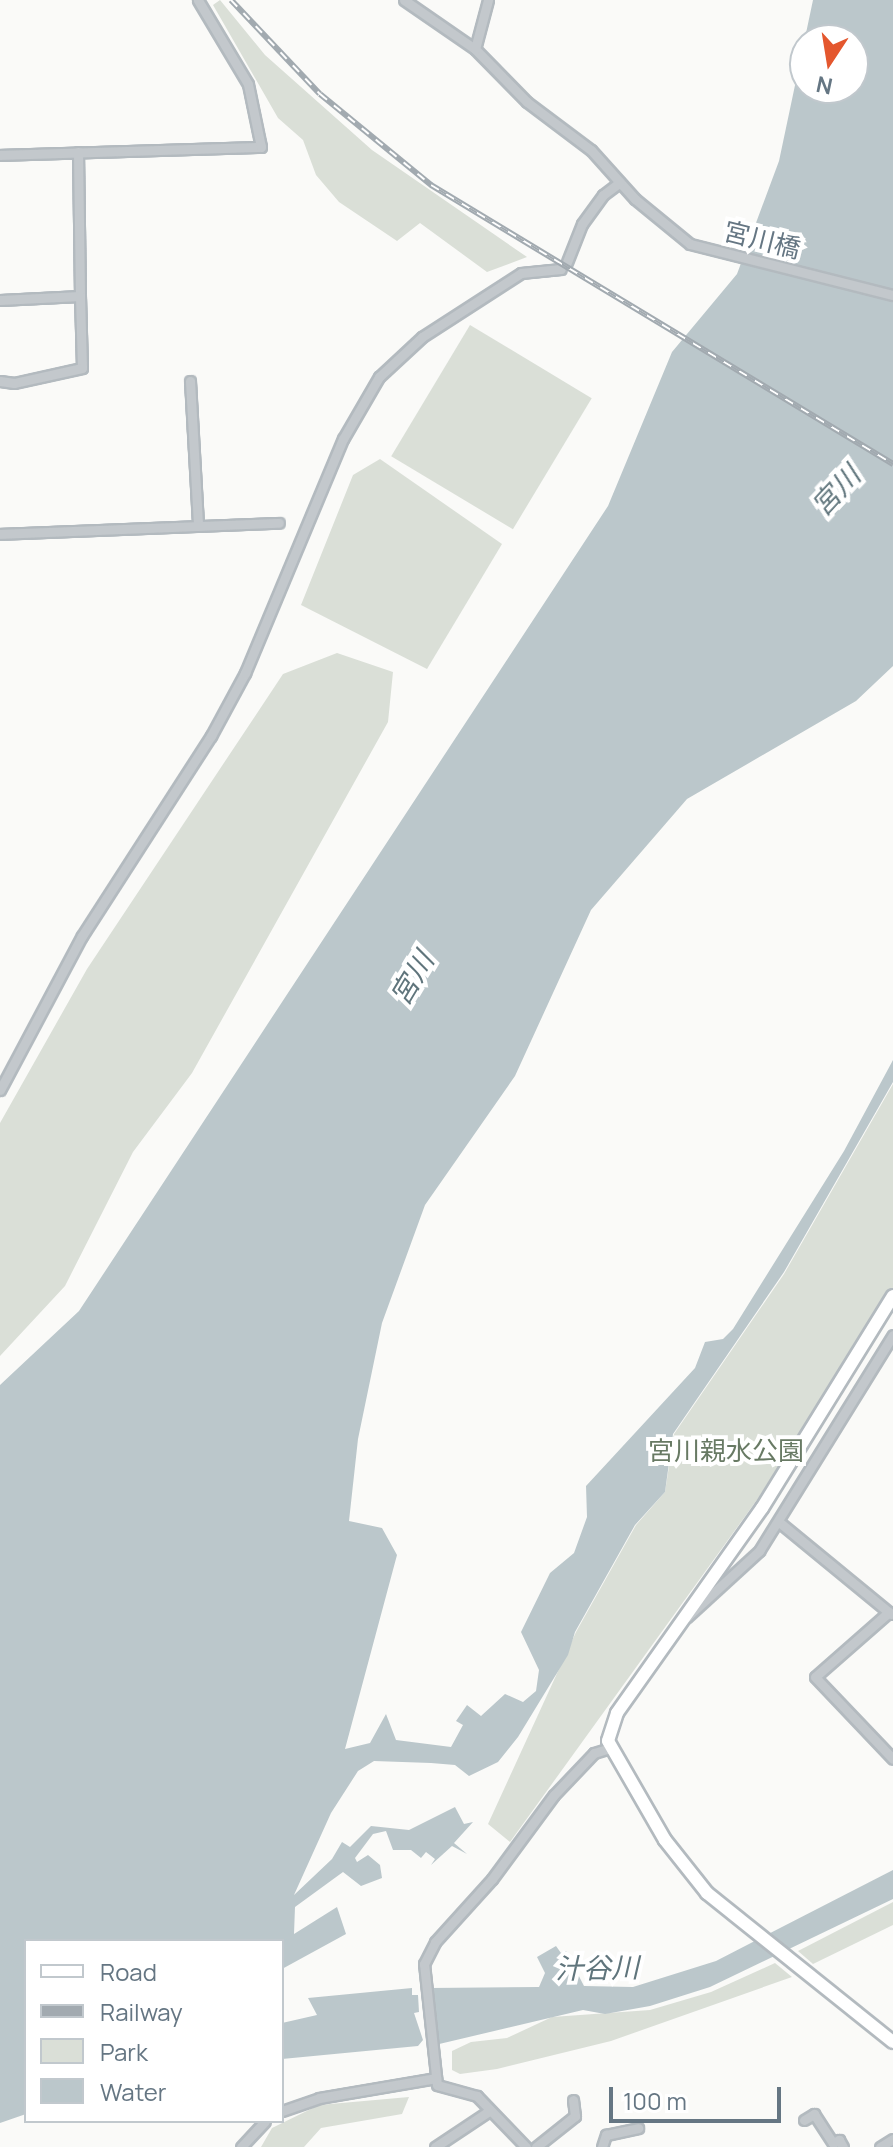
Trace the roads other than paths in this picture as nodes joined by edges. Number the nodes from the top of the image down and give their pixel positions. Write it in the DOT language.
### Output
graph roads {
  1 [pos="198,0"];
  2 [pos="404,0"];
  3 [pos="488,0"];
  4 [pos="475,49"];
  5 [pos="78,152"];
  6 [pos="0,155"];
  7 [pos="620,182"];
  8 [pos="893,295"];
  9 [pos="80,296"];
  10 [pos="0,300"];
  11 [pos="0,381"];
  12 [pos="190,381"];
  13 [pos="279,523"];
  14 [pos="198,526"];
  15 [pos="0,534"];
  16 [pos="0,1090"];
  17 [pos="893,1296"];
  18 [pos="893,1335"];
  19 [pos="779,1522"];
  20 [pos="891,1614"];
  21 [pos="682,1619"];
  22 [pos="610,1748"];
  23 [pos="893,1759"];
  24 [pos="893,2042"];
  25 [pos="436,2078"];
  26 [pos="573,2100"];
  27 [pos="284,2110"];
  28 [pos="489,2111"];
  29 [pos="804,2120"];
  30 [pos="263,2123"];
  31 [pos="638,2128"];
  32 [pos="893,2139"];
  33 [pos="241,2147"];
  34 [pos="435,2147"];
  35 [pos="526,2147"];
  36 [pos="536,2147"];
  37 [pos="602,2147"];
  38 [pos="843,2147"];
  39 [pos="880,2147"];
  1 -- 5 [label="street"];
  2 -- 4 [label="street, 宮川橋"];
  3 -- 4 [label="street"];
  4 -- 7 [label="street, 宮川橋"];
  5 -- 6 [label="street"];
  5 -- 9 [label="street"];
  7 -- 8 [label="street, 宮川橋"];
  7 -- 16 [label="street"];
  9 -- 10 [label="street"];
  9 -- 11 [label="street"];
  12 -- 14 [label="street"];
  13 -- 14 [label="street"];
  14 -- 15 [label="street"];
  17 -- 21 [label="street"];
  18 -- 19 [label="street"];
  19 -- 20 [label="street"];
  19 -- 21 [label="street"];
  20 -- 23 [label="street"];
  21 -- 22 [label="street"];
  22 -- 24 [label="street"];
  22 -- 25 [label="street"];
  25 -- 27 [label="street"];
  25 -- 28 [label="street"];
  26 -- 36 [label="street"];
  28 -- 34 [label="street"];
  28 -- 35 [label="street"];
  29 -- 38 [label="street"];
  30 -- 33 [label="street"];
  31 -- 37 [label="street"];
  32 -- 39 [label="street"];
}
